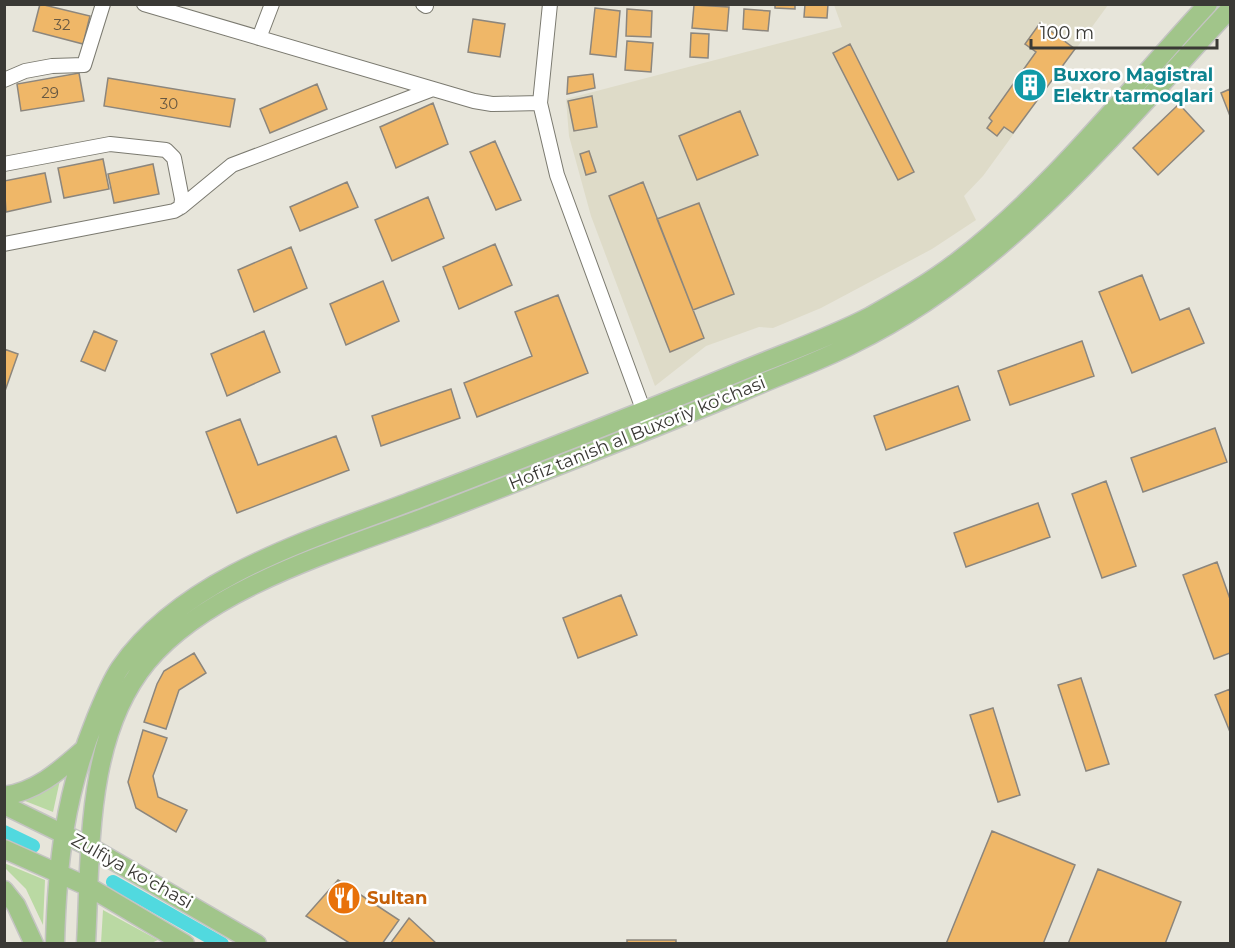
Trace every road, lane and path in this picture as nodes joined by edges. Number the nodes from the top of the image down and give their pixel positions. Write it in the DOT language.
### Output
graph roads {
  1 [pos="103,4"];
  2 [pos="144,4"];
  3 [pos="272,4"];
  4 [pos="550,4"];
  5 [pos="1209,4"];
  6 [pos="1230,9"];
  7 [pos="259,38"];
  8 [pos="4,80"];
  9 [pos="433,89"];
  10 [pos="540,103"];
  11 [pos="4,164"];
  12 [pos="181,207"];
  13 [pos="4,244"];
  14 [pos="644,411"];
  15 [pos="651,430"];
  16 [pos="83,750"];
  17 [pos="4,796"];
  18 [pos="4,805"];
  19 [pos="63,832"];
  20 [pos="90,847"];
  21 [pos="4,849"];
  22 [pos="57,872"];
  23 [pos="89,888"];
  24 [pos="4,890"];
  25 [pos="34,944"];
  26 [pos="55,944"];
  27 [pos="86,944"];
  28 [pos="185,944"];
  29 [pos="257,944"];
  1 -- 8 [label="street"];
  2 -- 7 [label="street"];
  3 -- 7 [label="street"];
  4 -- 10 [label="street"];
  5 -- 14 [label="main road, Hofiz tanish al Buxoriy ko'chasi"];
  6 -- 15 [label="main road, Hofiz tanish al Buxoriy ko'chasi"];
  7 -- 9 [label="street"];
  9 -- 10 [label="street"];
  9 -- 12 [label="street"];
  10 -- 14 [label="street"];
  11 -- 12 [label="street"];
  12 -- 13 [label="street"];
  14 -- 15 [label="street"];
  14 -- 16 [label="main road, Hofiz tanish al Buxoriy ko'chasi"];
  15 -- 20 [label="main road, Hofiz tanish al Buxoriy ko'chasi"];
  16 -- 17 [label="main road"];
  16 -- 19 [label="main road, Hofiz tanish al Buxoriy ko'chasi"];
  18 -- 19 [label="main road, Zulfiya ko'chasi"];
  19 -- 20 [label="main road, Zulfiya ko'chasi"];
  19 -- 22 [label="main road, Hofiz tanish al Buxoriy ko'chasi"];
  20 -- 23 [label="main road, Hofiz tanish al Buxoriy ko'chasi"];
  20 -- 29 [label="main road, Zulfiya ko'chasi"];
  21 -- 22 [label="main road, Zulfiya ko'chasi"];
  22 -- 23 [label="main road, Zulfiya ko'chasi"];
  22 -- 26 [label="main road, Hofiz tanish al Buxoriy ko'chasi"];
  23 -- 27 [label="main road, Hofiz tanish al Buxoriy ko'chasi"];
  23 -- 28 [label="main road, Zulfiya ko'chasi"];
  24 -- 25 [label="main road"];
}
